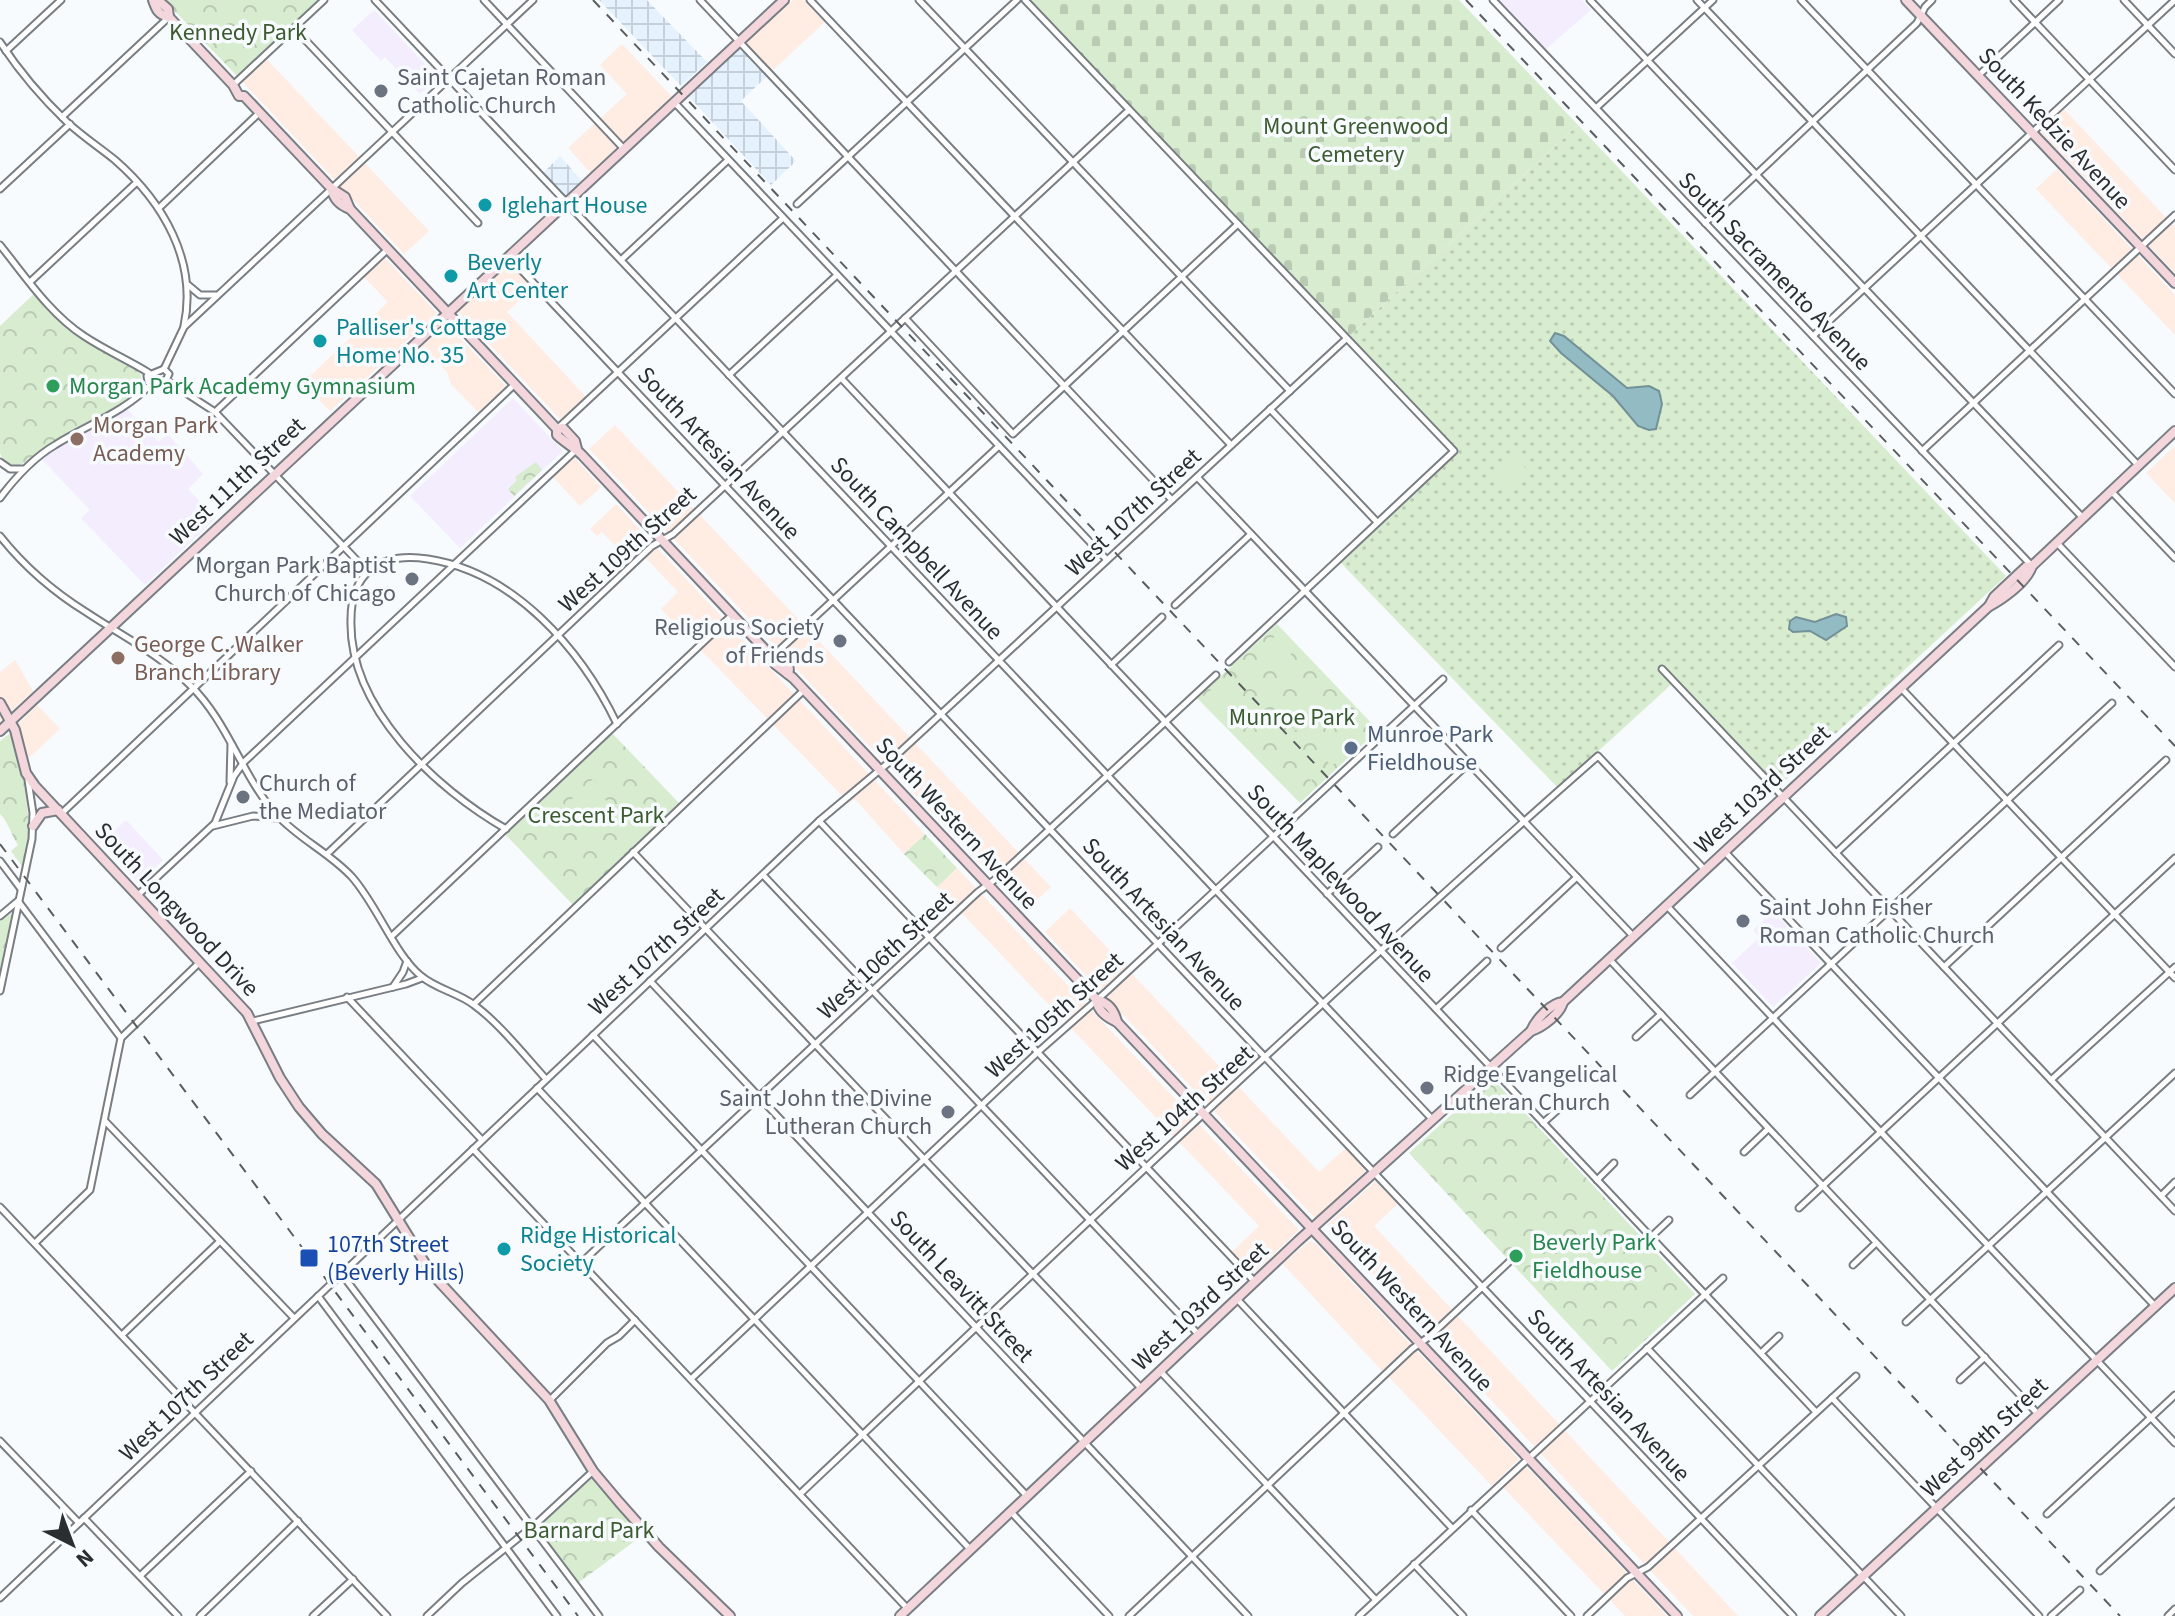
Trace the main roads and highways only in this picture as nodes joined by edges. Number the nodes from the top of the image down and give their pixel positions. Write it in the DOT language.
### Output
graph roads {
  1 [pos="784,0"];
  2 [pos="1906,0"];
  3 [pos="154,1"];
  4 [pos="2175,283"];
  5 [pos="448,312"];
  6 [pos="2175,431"];
  7 [pos="0,703"];
  8 [pos="11,721"];
  9 [pos="0,731"];
  10 [pos="59,812"];
  11 [pos="33,826"];
  12 [pos="1312,1229"];
  13 [pos="2175,1288"];
  14 [pos="730,1616"];
  15 [pos="900,1616"];
  16 [pos="1677,1616"];
  17 [pos="1820,1616"];
  1 -- 5 [label="main road, West 111th Street"];
  2 -- 4 [label="main road, South Kedzie Avenue"];
  3 -- 5 [label="main road, South Western Avenue"];
  5 -- 8 [label="main road, West 111th Street"];
  5 -- 12 [label="main road, South Western Avenue"];
  6 -- 12 [label="main road, West 103rd Street"];
  7 -- 8 [label="main road, South Longwood Drive"];
  8 -- 9 [label="main road, West 111th Street"];
  8 -- 10 [label="main road, South Longwood Drive"];
  10 -- 11 [label="main road"];
  10 -- 14 [label="main road, South Longwood Drive"];
  12 -- 15 [label="main road, West 103rd Street"];
  12 -- 16 [label="main road, South Western Avenue"];
  13 -- 17 [label="main road, West 99th Street"];
}
